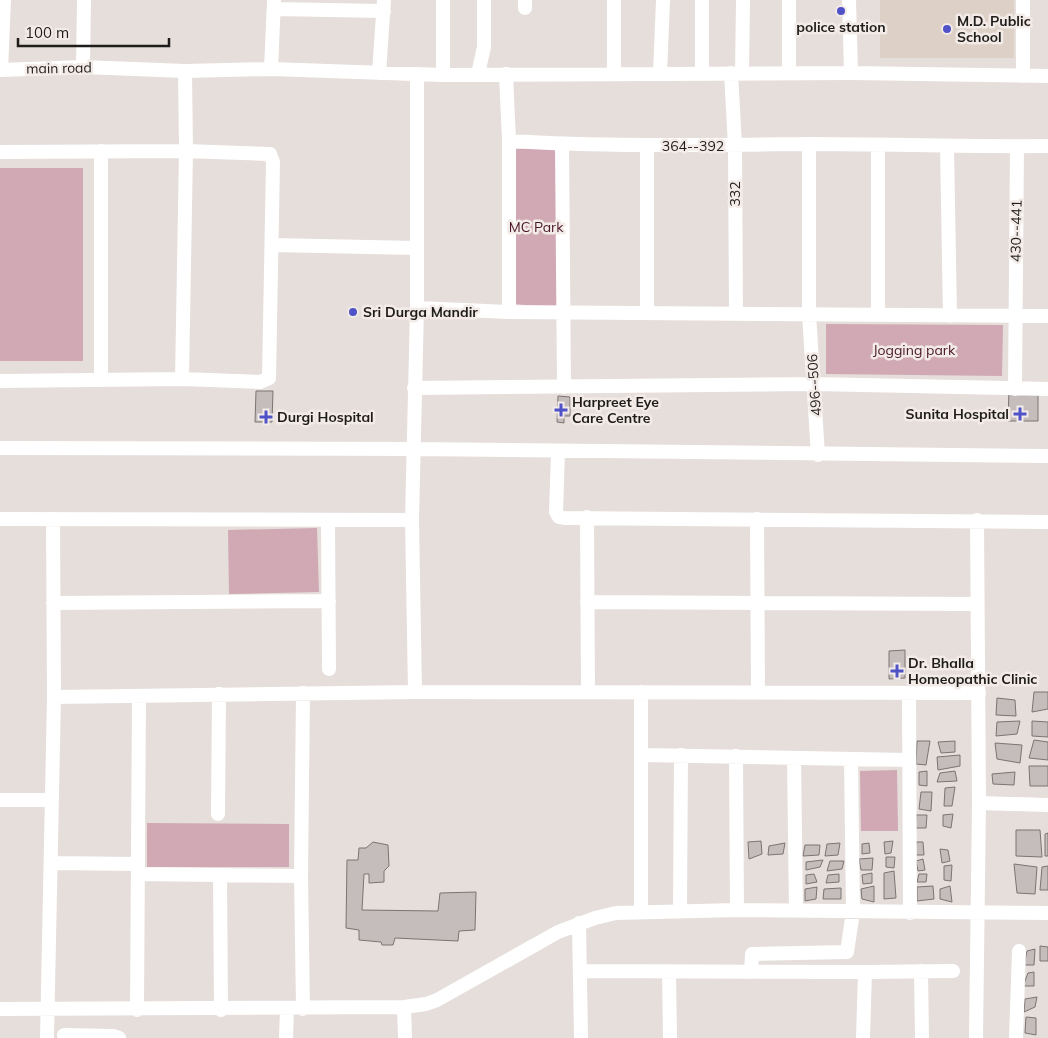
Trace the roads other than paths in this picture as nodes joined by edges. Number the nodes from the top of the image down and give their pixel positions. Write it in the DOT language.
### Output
graph roads {
  1 [pos="4,0"];
  2 [pos="84,0"];
  3 [pos="443,0"];
  4 [pos="484,0"];
  5 [pos="614,0"];
  6 [pos="663,0"];
  7 [pos="702,0"];
  8 [pos="742,0"];
  9 [pos="789,0"];
  10 [pos="849,0"];
  11 [pos="1023,0"];
  12 [pos="274,5"];
  13 [pos="301,5"];
  14 [pos="384,6"];
  15 [pos="83,67"];
  16 [pos="271,69"];
  17 [pos="1,70"];
  18 [pos="185,71"];
  19 [pos="379,73"];
  20 [pos="789,73"];
  21 [pos="851,73"];
  22 [pos="417,74"];
  23 [pos="443,74"];
  24 [pos="478,74"];
  25 [pos="506,74"];
  26 [pos="614,74"];
  27 [pos="660,74"];
  28 [pos="702,74"];
  29 [pos="737,74"];
  30 [pos="1023,76"];
  31 [pos="1048,76"];
  32 [pos="509,142"];
  33 [pos="562,144"];
  34 [pos="808,144"];
  35 [pos="647,145"];
  36 [pos="878,145"];
  37 [pos="734,146"];
  38 [pos="947,146"];
  39 [pos="1017,146"];
  40 [pos="1048,146"];
  41 [pos="101,151"];
  42 [pos="186,151"];
  43 [pos="0,152"];
  44 [pos="272,245"];
  45 [pos="417,248"];
  46 [pos="417,308"];
  47 [pos="509,312"];
  48 [pos="563,312"];
  49 [pos="648,313"];
  50 [pos="736,314"];
  51 [pos="809,314"];
  52 [pos="878,315"];
  53 [pos="950,316"];
  54 [pos="1015,316"];
  55 [pos="1048,316"];
  56 [pos="182,379"];
  57 [pos="101,380"];
  58 [pos="0,381"];
  59 [pos="814,384"];
  60 [pos="564,387"];
  61 [pos="414,388"];
  62 [pos="1014,389"];
  63 [pos="1048,389"];
  64 [pos="0,448"];
  65 [pos="413,449"];
  66 [pos="558,452"];
  67 [pos="818,455"];
  68 [pos="1048,456"];
  69 [pos="587,517"];
  70 [pos="0,519"];
  71 [pos="53,519"];
  72 [pos="756,519"];
  73 [pos="328,520"];
  74 [pos="412,520"];
  75 [pos="977,520"];
  76 [pos="1048,522"];
  77 [pos="329,601"];
  78 [pos="587,602"];
  79 [pos="53,604"];
  80 [pos="757,604"];
  81 [pos="977,604"];
  82 [pos="329,669"];
  83 [pos="415,692"];
  84 [pos="588,692"];
  85 [pos="641,692"];
  86 [pos="758,692"];
  87 [pos="303,693"];
  88 [pos="219,694"];
  89 [pos="909,694"];
  90 [pos="979,694"];
  91 [pos="139,696"];
  92 [pos="54,697"];
  93 [pos="642,755"];
  94 [pos="681,755"];
  95 [pos="736,756"];
  96 [pos="794,758"];
  97 [pos="851,759"];
  98 [pos="909,760"];
  99 [pos="0,800"];
  100 [pos="52,800"];
  101 [pos="979,803"];
  102 [pos="1048,805"];
  103 [pos="218,814"];
  104 [pos="51,863"];
  105 [pos="138,869"];
  106 [pos="220,875"];
  107 [pos="301,876"];
  108 [pos="737,910"];
  109 [pos="641,911"];
  110 [pos="680,911"];
  111 [pos="796,911"];
  112 [pos="853,912"];
  113 [pos="910,913"];
  114 [pos="1048,913"];
  115 [pos="978,914"];
  116 [pos="579,923"];
  117 [pos="1019,951"];
  118 [pos="581,971"];
  119 [pos="953,971"];
  120 [pos="668,972"];
  121 [pos="750,972"];
  122 [pos="865,972"];
  123 [pos="921,972"];
  124 [pos="404,1007"];
  125 [pos="0,1009"];
  126 [pos="48,1009"];
  127 [pos="303,1009"];
  128 [pos="137,1010"];
  129 [pos="222,1010"];
  130 [pos="287,1010"];
  131 [pos="64,1035"];
  132 [pos="85,1036"];
  133 [pos="48,1038"];
  134 [pos="118,1038"];
  135 [pos="286,1038"];
  136 [pos="405,1038"];
  137 [pos="581,1038"];
  138 [pos="670,1038"];
  139 [pos="863,1038"];
  140 [pos="922,1038"];
  141 [pos="976,1038"];
  142 [pos="1016,1038"];
  1 -- 17 [label="street, main road"];
  2 -- 15 [label="street"];
  3 -- 23 [label="street"];
  4 -- 24 [label="street"];
  5 -- 26 [label="street"];
  6 -- 27 [label="street"];
  7 -- 28 [label="street"];
  8 -- 29 [label="street, 332"];
  9 -- 20 [label="street"];
  10 -- 21 [label="street"];
  11 -- 30 [label="street"];
  12 -- 13 [label="street"];
  12 -- 16 [label="street"];
  13 -- 14 [label="street"];
  14 -- 19 [label="street"];
  15 -- 17 [label="street, main road"];
  15 -- 18 [label="street, main road"];
  16 -- 18 [label="street, main road"];
  16 -- 19 [label="street, main road"];
  18 -- 42 [label="street"];
  19 -- 22 [label="street, main road"];
  20 -- 21 [label="street, main road"];
  20 -- 29 [label="street, main road"];
  21 -- 30 [label="street, main road"];
  22 -- 23 [label="street, main road"];
  22 -- 45 [label="street"];
  23 -- 24 [label="street, main road"];
  24 -- 25 [label="street, main road"];
  25 -- 26 [label="street, main road"];
  25 -- 32 [label="street"];
  26 -- 27 [label="street, main road"];
  27 -- 28 [label="street, main road"];
  28 -- 29 [label="street, main road"];
  29 -- 37 [label="street, 332"];
  30 -- 31 [label="street, main road"];
  32 -- 33 [label="street, 364--392"];
  32 -- 47 [label="street"];
  33 -- 35 [label="street, 364--392"];
  33 -- 48 [label="street"];
  34 -- 36 [label="street, 364--392"];
  34 -- 37 [label="street, 364--392"];
  34 -- 51 [label="street, 496--506"];
  35 -- 37 [label="street, 364--392"];
  35 -- 49 [label="street"];
  36 -- 38 [label="street, 364--392"];
  36 -- 52 [label="street"];
  37 -- 50 [label="street, 332"];
  38 -- 39 [label="street, 364--392"];
  38 -- 53 [label="street"];
  39 -- 40 [label="street, 364--392"];
  39 -- 54 [label="street, 430--441"];
  41 -- 42 [label="street"];
  41 -- 43 [label="street"];
  41 -- 57 [label="street"];
  42 -- 44 [label="street"];
  42 -- 56 [label="street"];
  44 -- 45 [label="street"];
  44 -- 56 [label="street"];
  45 -- 46 [label="street"];
  46 -- 47 [label="street"];
  46 -- 61 [label="street"];
  47 -- 48 [label="street"];
  48 -- 49 [label="street"];
  48 -- 60 [label="street"];
  49 -- 50 [label="street"];
  50 -- 51 [label="street"];
  51 -- 52 [label="street"];
  51 -- 59 [label="street, 496--506"];
  52 -- 53 [label="street"];
  53 -- 54 [label="street"];
  54 -- 55 [label="street"];
  54 -- 62 [label="street, 430--441"];
  56 -- 57 [label="street"];
  57 -- 58 [label="street"];
  59 -- 60 [label="street"];
  59 -- 62 [label="street"];
  59 -- 67 [label="street, 496--506"];
  60 -- 61 [label="street"];
  61 -- 65 [label="street"];
  62 -- 63 [label="street"];
  64 -- 65 [label="street"];
  65 -- 66 [label="street"];
  65 -- 74 [label="street"];
  66 -- 67 [label="street"];
  66 -- 69 [label="street"];
  67 -- 68 [label="street"];
  69 -- 72 [label="street"];
  69 -- 78 [label="street"];
  70 -- 71 [label="street"];
  71 -- 73 [label="street"];
  71 -- 79 [label="street"];
  72 -- 75 [label="street"];
  72 -- 80 [label="street"];
  73 -- 74 [label="street"];
  73 -- 77 [label="street"];
  74 -- 83 [label="street"];
  75 -- 76 [label="street"];
  75 -- 81 [label="street"];
  77 -- 79 [label="street"];
  77 -- 82 [label="street"];
  78 -- 80 [label="street"];
  78 -- 84 [label="street"];
  79 -- 92 [label="street"];
  80 -- 81 [label="street"];
  80 -- 86 [label="street"];
  81 -- 90 [label="street"];
  83 -- 84 [label="street"];
  83 -- 87 [label="street"];
  84 -- 85 [label="street"];
  85 -- 86 [label="street"];
  85 -- 93 [label="street"];
  86 -- 89 [label="street"];
  87 -- 88 [label="street"];
  87 -- 107 [label="street"];
  88 -- 91 [label="street"];
  88 -- 103 [label="street"];
  89 -- 90 [label="street"];
  89 -- 98 [label="street"];
  90 -- 101 [label="street"];
  91 -- 92 [label="street"];
  91 -- 105 [label="street"];
  92 -- 100 [label="street"];
  93 -- 94 [label="street"];
  93 -- 109 [label="street"];
  94 -- 95 [label="street"];
  94 -- 110 [label="street"];
  95 -- 96 [label="street"];
  95 -- 108 [label="street"];
  96 -- 97 [label="street"];
  96 -- 111 [label="street"];
  97 -- 98 [label="street"];
  97 -- 112 [label="street"];
  98 -- 113 [label="street"];
  99 -- 100 [label="street"];
  100 -- 104 [label="street"];
  101 -- 102 [label="street"];
  101 -- 115 [label="street"];
  104 -- 105 [label="street"];
  104 -- 126 [label="street"];
  105 -- 106 [label="street"];
  105 -- 128 [label="street"];
  106 -- 107 [label="street"];
  106 -- 129 [label="street"];
  107 -- 127 [label="street"];
  108 -- 110 [label="street"];
  108 -- 111 [label="street"];
  109 -- 110 [label="street"];
  109 -- 116 [label="street"];
  111 -- 112 [label="street"];
  112 -- 113 [label="street"];
  112 -- 121 [label="street"];
  113 -- 115 [label="street"];
  114 -- 115 [label="street"];
  115 -- 141 [label="street"];
  116 -- 118 [label="street"];
  116 -- 124 [label="street"];
  117 -- 142 [label="street"];
  118 -- 120 [label="street"];
  118 -- 137 [label="street"];
  119 -- 123 [label="street"];
  120 -- 121 [label="street"];
  120 -- 138 [label="street"];
  121 -- 122 [label="street"];
  122 -- 123 [label="street"];
  122 -- 139 [label="street"];
  123 -- 140 [label="street"];
  124 -- 127 [label="street"];
  124 -- 136 [label="street"];
  125 -- 126 [label="street"];
  126 -- 128 [label="street"];
  126 -- 133 [label="street"];
  127 -- 130 [label="street"];
  128 -- 129 [label="street"];
  129 -- 130 [label="street"];
  130 -- 135 [label="street"];
  131 -- 132 [label="street"];
  132 -- 134 [label="street"];
}
